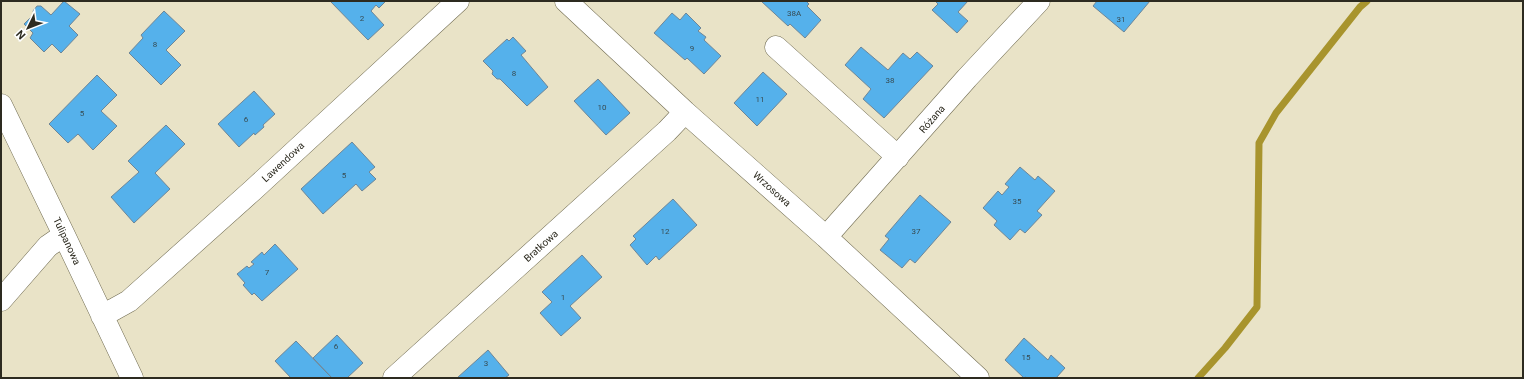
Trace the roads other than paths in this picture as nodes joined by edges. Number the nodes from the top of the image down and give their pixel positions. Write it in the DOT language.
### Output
graph roads {
  1 [pos="458,1"];
  2 [pos="566,1"];
  3 [pos="1039,1"];
  4 [pos="776,47"];
  5 [pos="1,105"];
  6 [pos="686,112"];
  7 [pos="898,157"];
  8 [pos="64,235"];
  9 [pos="826,237"];
  10 [pos="1,300"];
  11 [pos="102,316"];
  12 [pos="971,376"];
  13 [pos="132,378"];
  14 [pos="394,378"];
  1 -- 11 [label="street, Lawendowa"];
  2 -- 6 [label="street, Wrzosowa"];
  3 -- 7 [label="street, Różana"];
  4 -- 7 [label="street"];
  5 -- 8 [label="street, Tulipanowa"];
  6 -- 9 [label="street, Wrzosowa"];
  6 -- 14 [label="street, Bratkowa"];
  7 -- 9 [label="street, Różana"];
  8 -- 10 [label="street"];
  8 -- 11 [label="street, Tulipanowa"];
  9 -- 12 [label="street, Wrzosowa"];
  11 -- 13 [label="street, Tulipanowa"];
}
